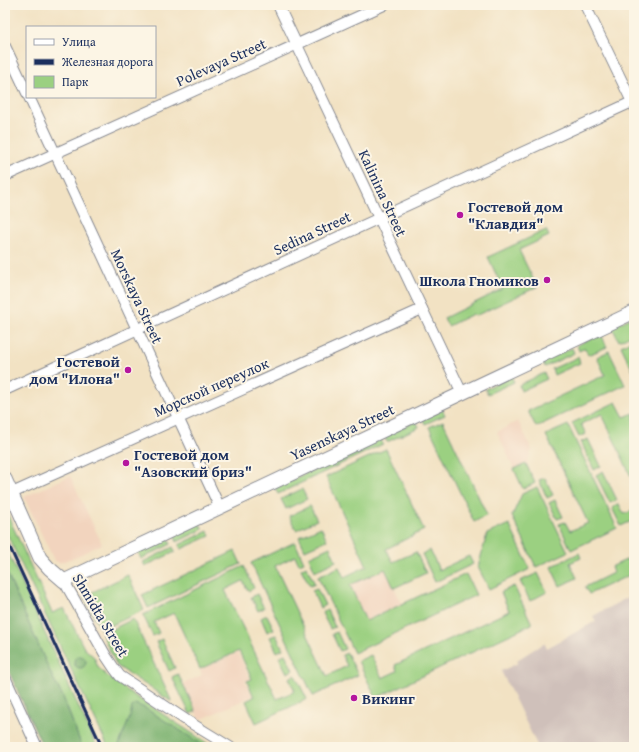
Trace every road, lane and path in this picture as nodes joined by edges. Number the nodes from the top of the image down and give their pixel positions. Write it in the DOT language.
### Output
graph roads {
  1 [pos="278,5"];
  2 [pos="384,5"];
  3 [pos="585,5"];
  4 [pos="297,44"];
  5 [pos="5,46"];
  6 [pos="26,91"];
  7 [pos="29,98"];
  8 [pos="633,104"];
  9 [pos="55,153"];
  10 [pos="5,176"];
  11 [pos="379,218"];
  12 [pos="422,309"];
  13 [pos="634,312"];
  14 [pos="136,330"];
  15 [pos="5,390"];
  16 [pos="462,393"];
  17 [pos="178,418"];
  18 [pos="5,479"];
  19 [pos="12,493"];
  20 [pos="220,508"];
  21 [pos="64,581"];
  22 [pos="5,677"];
  23 [pos="37,747"];
  24 [pos="230,747"];
  1 -- 4 [label="street, Kalinina Street"];
  2 -- 4 [label="street, Polevaya Street"];
  3 -- 8 [label="street"];
  4 -- 9 [label="street, Polevaya Street"];
  4 -- 11 [label="street, Kalinina Street"];
  5 -- 6 [label="street"];
  7 -- 9 [label="street, Morskaya Street"];
  8 -- 11 [label="street, Sedina Street"];
  9 -- 10 [label="street, Polevaya Street"];
  9 -- 14 [label="street, Morskaya Street"];
  11 -- 12 [label="street, Kalinina Street"];
  11 -- 14 [label="street, Sedina Street"];
  12 -- 16 [label="street, Kalinina Street"];
  12 -- 17 [label="street, Морской переулок"];
  13 -- 16 [label="street, Yasenskaya Street"];
  14 -- 15 [label="street, Sedina Street"];
  14 -- 17 [label="street, Morskaya Street"];
  16 -- 20 [label="street, Yasenskaya Street"];
  17 -- 19 [label="street, Морской переулок"];
  17 -- 20 [label="street, Morskaya Street"];
  18 -- 19 [label="street, Shmidta Street"];
  19 -- 21 [label="street, Shmidta Street"];
  20 -- 21 [label="street, Yasenskaya Street"];
  21 -- 24 [label="street, Shmidta Street"];
  22 -- 23 [label="street"];
}
